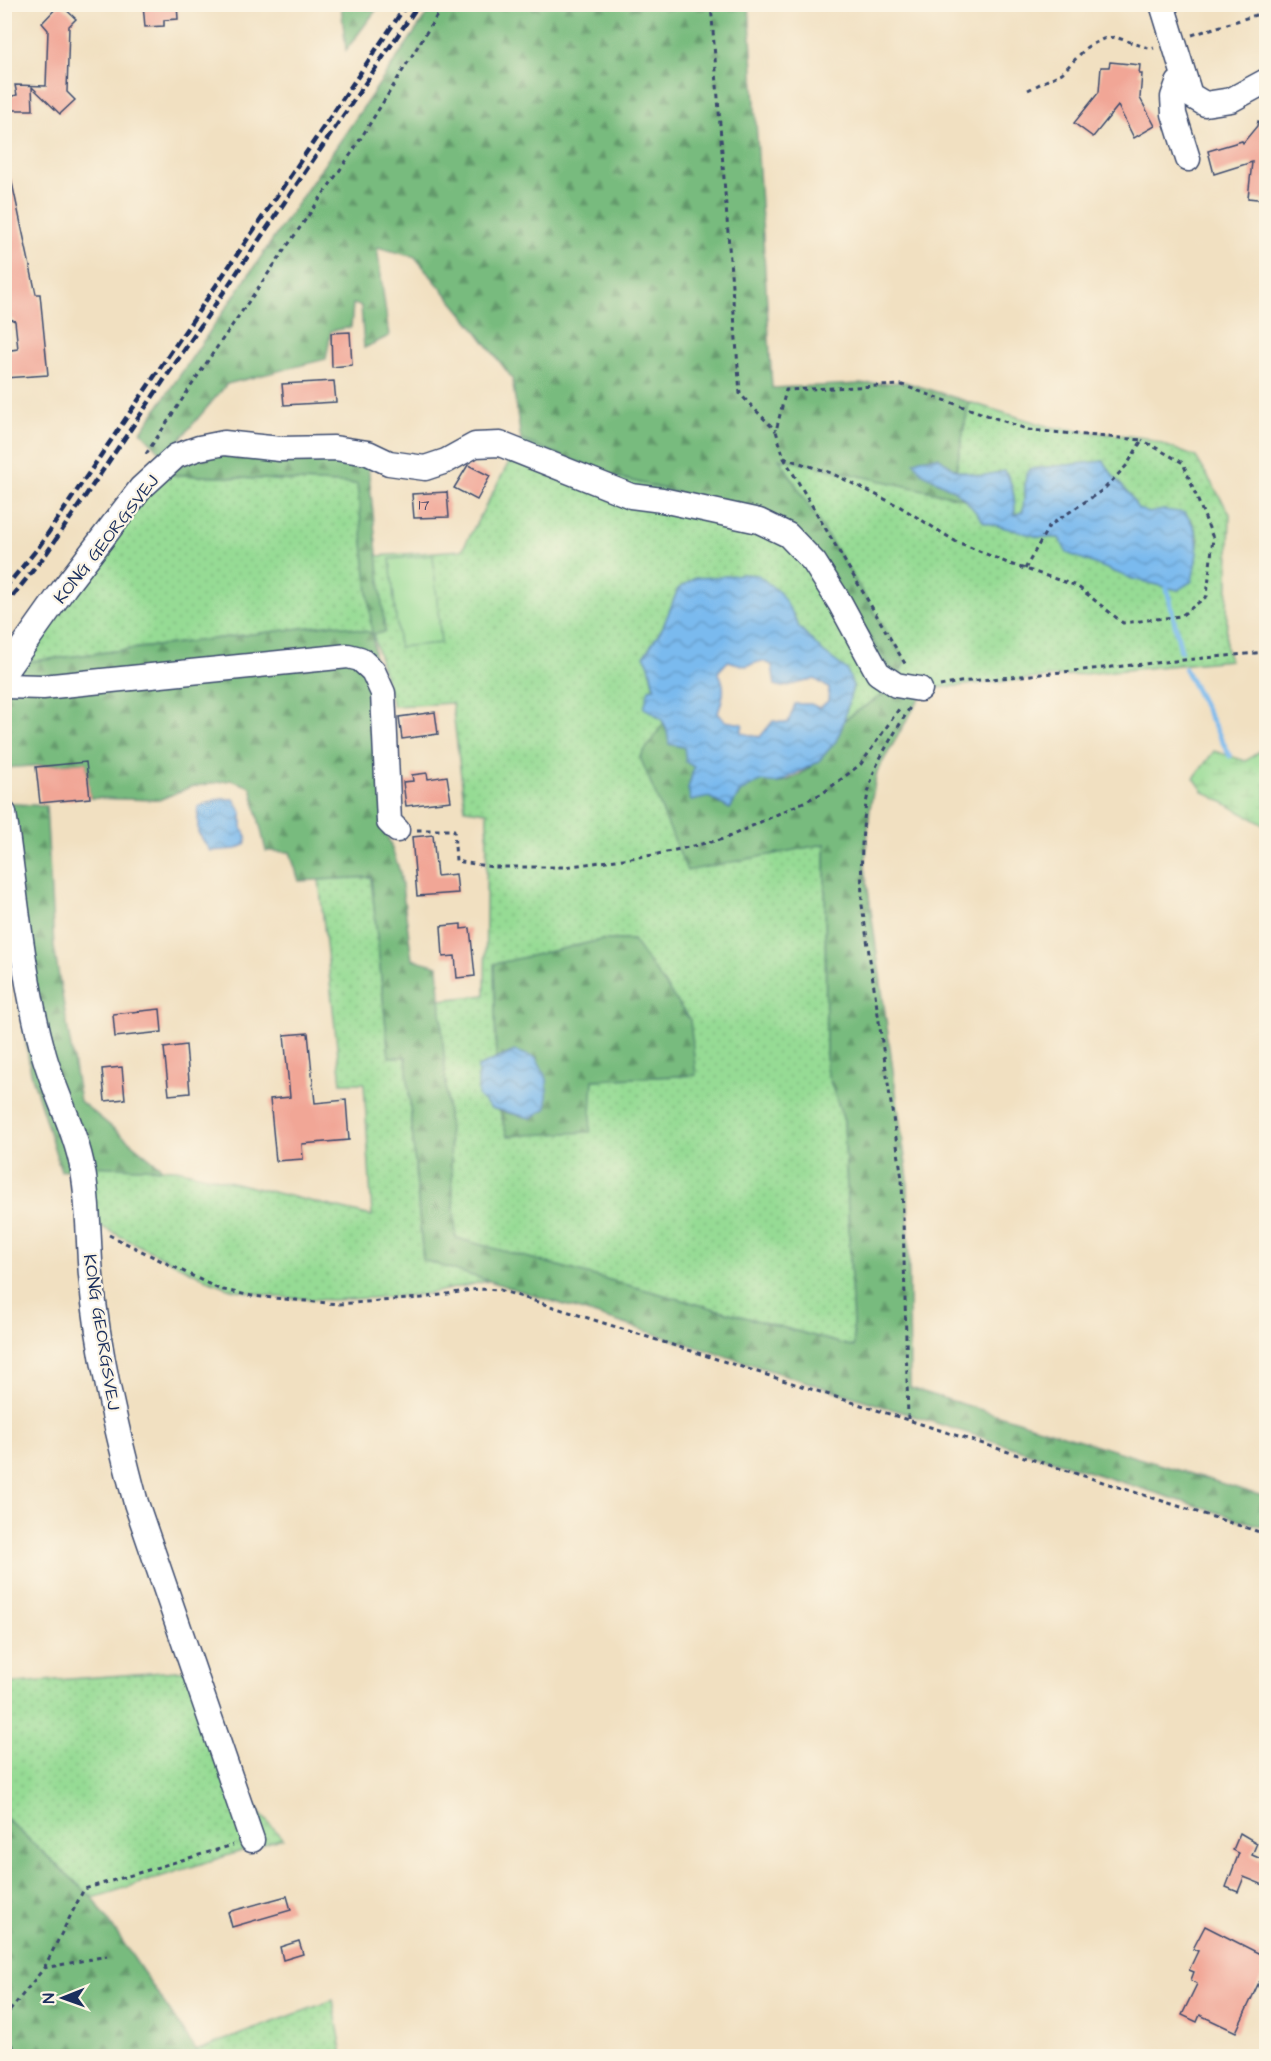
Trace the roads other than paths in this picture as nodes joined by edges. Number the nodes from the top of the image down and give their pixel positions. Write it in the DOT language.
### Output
graph roads {
  1 [pos="1162,4"];
  2 [pos="1185,81"];
  3 [pos="1266,81"];
  4 [pos="1188,159"];
  5 [pos="4,674"];
  6 [pos="4,686"];
  7 [pos="920,689"];
  8 [pos="4,813"];
  9 [pos="396,831"];
  10 [pos="252,1840"];
  1 -- 2 [label="street"];
  2 -- 3 [label="street"];
  2 -- 4 [label="street"];
  5 -- 7 [label="street, KONG GEORGSVEJ"];
  6 -- 9 [label="street"];
  8 -- 10 [label="street, KONG GEORGSVEJ"];
}
